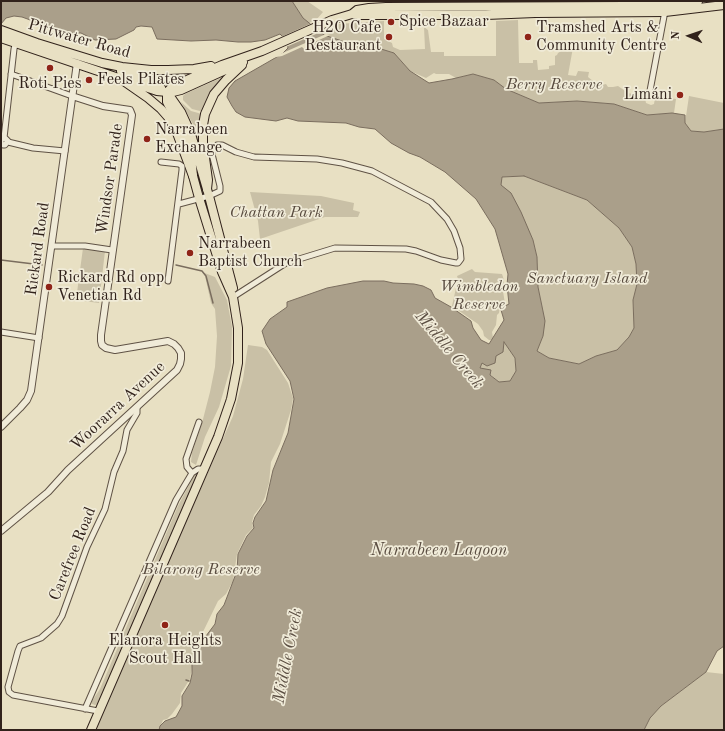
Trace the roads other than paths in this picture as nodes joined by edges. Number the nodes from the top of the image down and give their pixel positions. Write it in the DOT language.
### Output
graph roads {
  1 [pos="698,1"];
  2 [pos="483,4"];
  3 [pos="724,5"];
  4 [pos="666,6"];
  5 [pos="574,7"];
  6 [pos="375,8"];
  7 [pos="1,30"];
  8 [pos="1,38"];
  9 [pos="17,40"];
  10 [pos="262,51"];
  11 [pos="247,60"];
  12 [pos="77,63"];
  13 [pos="102,63"];
  14 [pos="222,64"];
  15 [pos="11,74"];
  16 [pos="117,77"];
  17 [pos="167,92"];
  18 [pos="72,96"];
  19 [pos="649,96"];
  20 [pos="3,142"];
  21 [pos="65,151"];
  22 [pos="161,162"];
  23 [pos="193,176"];
  24 [pos="208,192"];
  25 [pos="199,198"];
  26 [pos="179,204"];
  27 [pos="52,246"];
  28 [pos="112,250"];
  29 [pos="225,269"];
  30 [pos="168,281"];
  31 [pos="233,297"];
  32 [pos="1,332"];
  33 [pos="39,338"];
  34 [pos="137,407"];
  35 [pos="199,422"];
  36 [pos="1,427"];
  37 [pos="203,469"];
  38 [pos="192,473"];
  39 [pos="1,531"];
  40 [pos="85,709"];
  41 [pos="98,711"];
  42 [pos="90,730"];
  1 -- 4 [label="main road, Pittwater Road"];
  2 -- 5 [label="main road, Pittwater Road"];
  2 -- 6 [label="main road, Pittwater Road"];
  3 -- 4 [label="main road, Pittwater Road"];
  4 -- 5 [label="main road, Pittwater Road"];
  4 -- 19 [label="street"];
  5 -- 6 [label="main road, Pittwater Road"];
  6 -- 10 [label="main road, Pittwater Road"];
  7 -- 9 [label="main road, Pittwater Road"];
  8 -- 9 [label="main road, Pittwater Road"];
  9 -- 12 [label="main road, Pittwater Road"];
  9 -- 13 [label="main road, Pittwater Road"];
  9 -- 15 [label="street"];
  10 -- 11 [label="main road, Pittwater Road"];
  10 -- 14 [label="main road, Pittwater Road"];
  11 -- 17 [label="main road, Pittwater Road"];
  11 -- 24 [label="main road"];
  12 -- 16 [label="main road, Pittwater Road"];
  12 -- 18 [label="street, Rickard Road"];
  13 -- 14 [label="main road, Pittwater Road"];
  13 -- 17 [label="main road"];
  14 -- 17 [label="main road, Pittwater Road"];
  15 -- 18 [label="street"];
  15 -- 20 [label="street"];
  16 -- 17 [label="main road, Pittwater Road"];
  16 -- 23 [label="main road"];
  17 -- 23 [label="main road"];
  17 -- 24 [label="main road"];
  18 -- 21 [label="street, Rickard Road"];
  18 -- 28 [label="street, Windsor Parade"];
  20 -- 21 [label="street"];
  21 -- 27 [label="street, Rickard Road"];
  22 -- 26 [label="street"];
  23 -- 25 [label="main road"];
  24 -- 25 [label="street"];
  24 -- 29 [label="main road"];
  24 -- 31 [label="street"];
  25 -- 26 [label="street"];
  25 -- 29 [label="main road"];
  26 -- 30 [label="street"];
  27 -- 28 [label="street"];
  27 -- 33 [label="street, Rickard Road"];
  28 -- 34 [label="street, Woorarra Avenue"];
  29 -- 31 [label="main road"];
  31 -- 37 [label="main road"];
  32 -- 33 [label="street"];
  33 -- 36 [label="street, Rickard Road"];
  34 -- 39 [label="street, Woorarra Avenue"];
  34 -- 40 [label="street, Carefree Road"];
  35 -- 38 [label="street"];
  37 -- 38 [label="street"];
  37 -- 41 [label="main road"];
  38 -- 40 [label="street"];
  40 -- 41 [label="street"];
  41 -- 42 [label="main road"];
}
